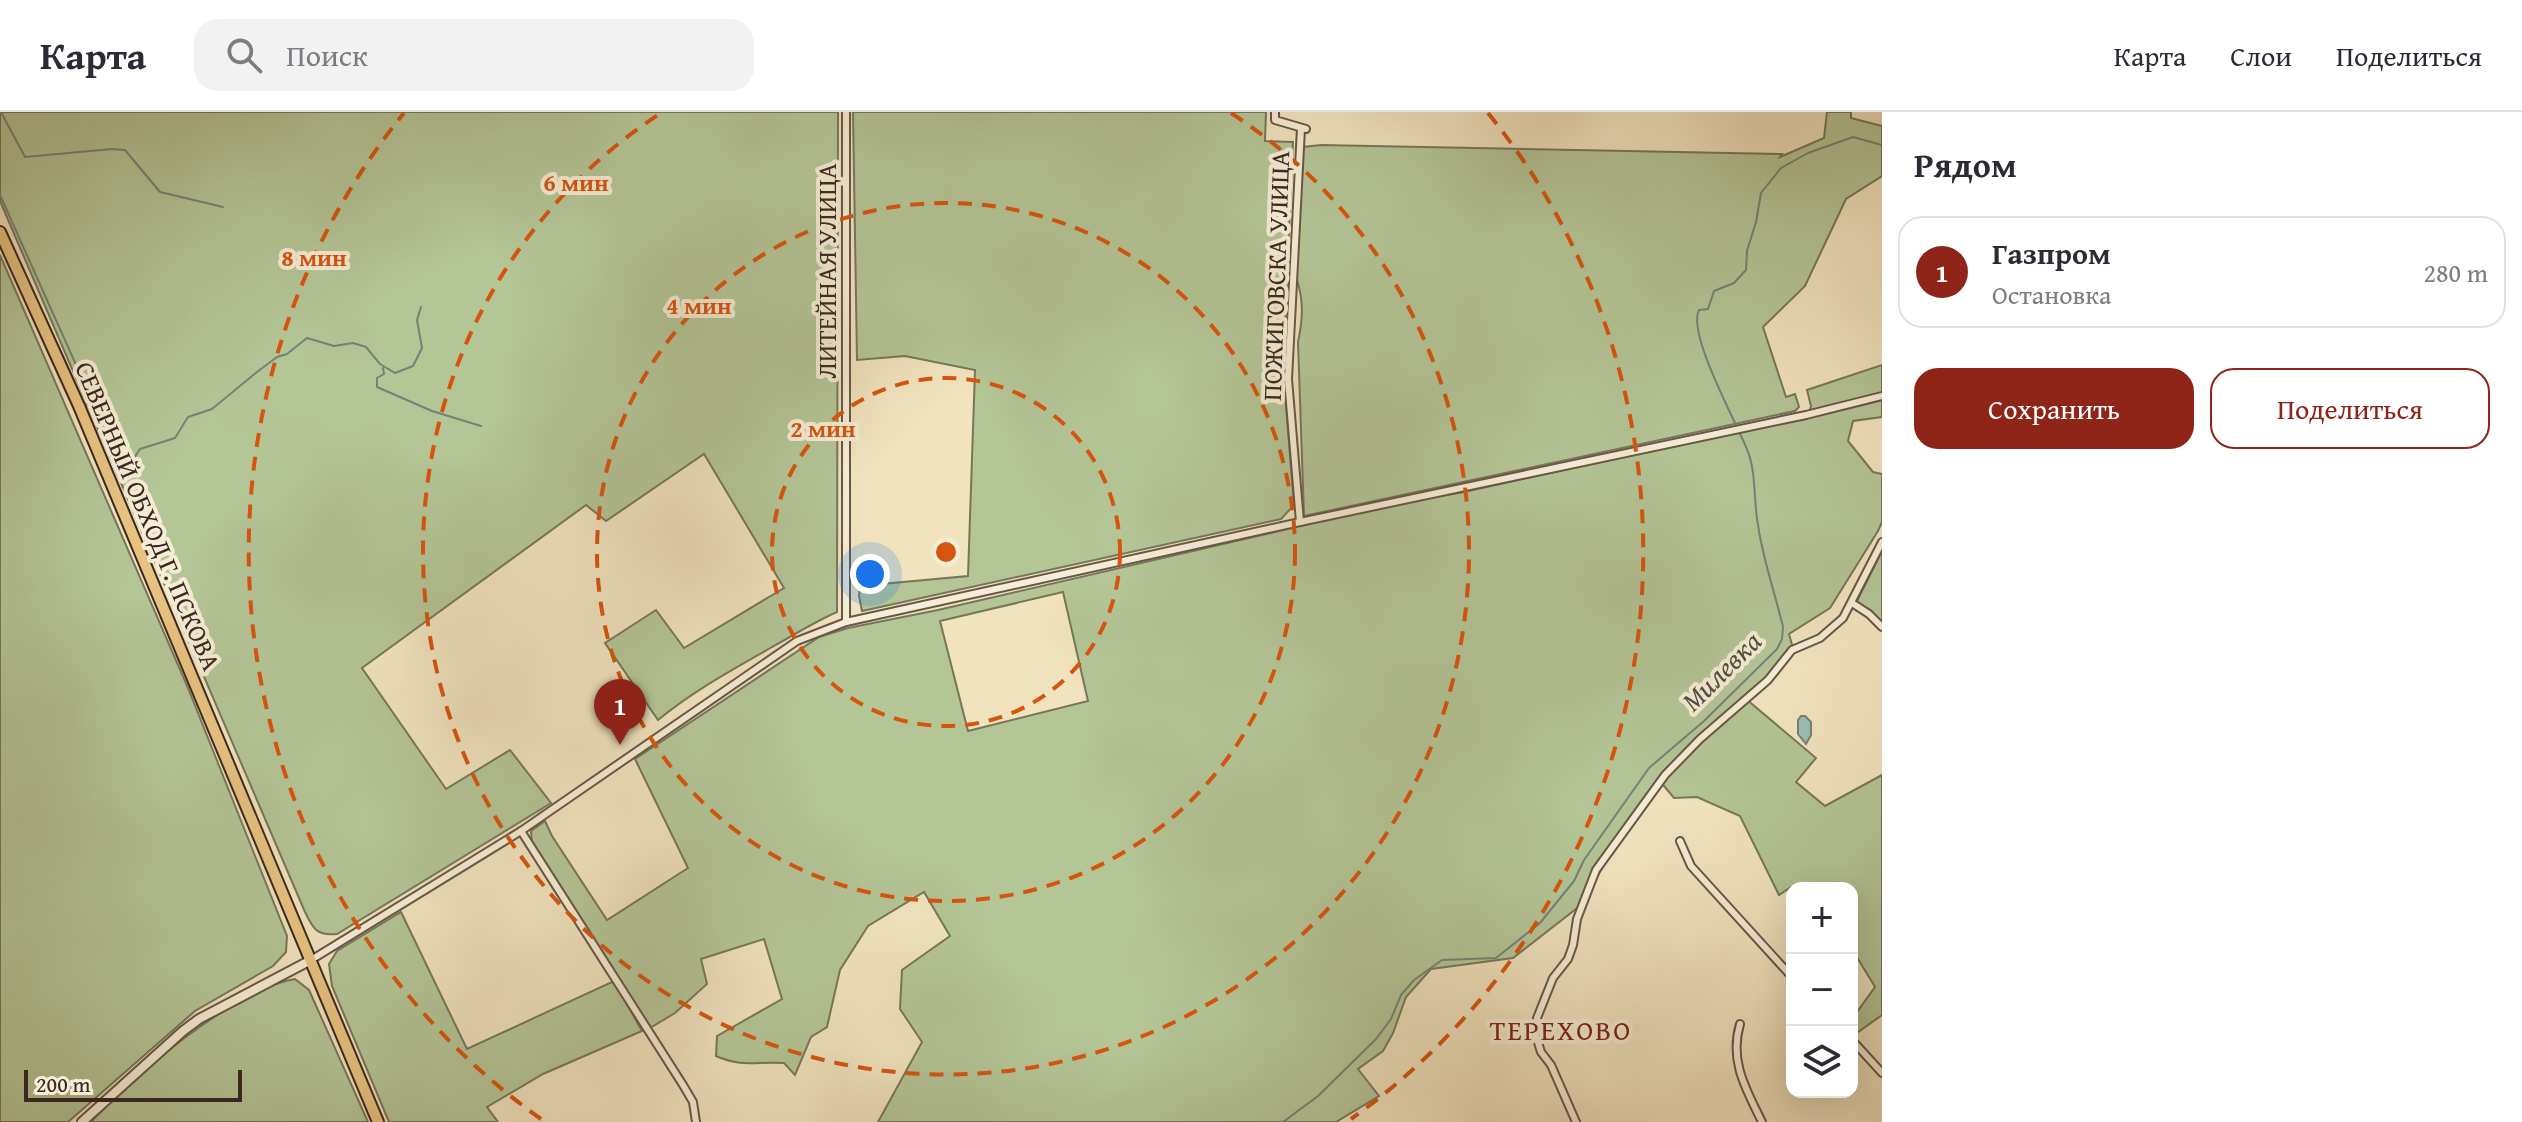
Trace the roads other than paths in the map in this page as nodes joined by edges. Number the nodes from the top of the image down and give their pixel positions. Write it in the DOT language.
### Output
graph roads {
  1 [pos="846,112"];
  2 [pos="1275,112"];
  3 [pos="0,232"];
  4 [pos="1882,396"];
  5 [pos="1300,522"];
  6 [pos="1882,542"];
  7 [pos="1852,603"];
  8 [pos="846,622"];
  9 [pos="1882,627"];
  10 [pos="521,831"];
  11 [pos="1680,841"];
  12 [pos="311,960"];
  13 [pos="1786,970"];
  14 [pos="1740,1024"];
  15 [pos="1858,1047"];
  16 [pos="1882,1073"];
  17 [pos="82,1122"];
  18 [pos="378,1122"];
  19 [pos="696,1122"];
  20 [pos="1576,1122"];
  21 [pos="1762,1122"];
  1 -- 8 [label="street, ЛИТЕЙНАЯ УЛИЦА"];
  2 -- 5 [label="street, ПОЖИГОВСКА УЛИЦА"];
  3 -- 12 [label="highway, СЕВЕРНЫЙ ОБХОД Г. ПСКОВА"];
  4 -- 5 [label="street"];
  5 -- 8 [label="street"];
  6 -- 7 [label="street"];
  7 -- 9 [label="street"];
  7 -- 20 [label="street"];
  8 -- 10 [label="street"];
  10 -- 12 [label="street"];
  10 -- 19 [label="street"];
  11 -- 13 [label="street"];
  12 -- 17 [label="street"];
  12 -- 18 [label="highway, СЕВЕРНЫЙ ОБХОД Г. ПСКОВА"];
  14 -- 21 [label="street"];
  15 -- 16 [label="street"];
}
